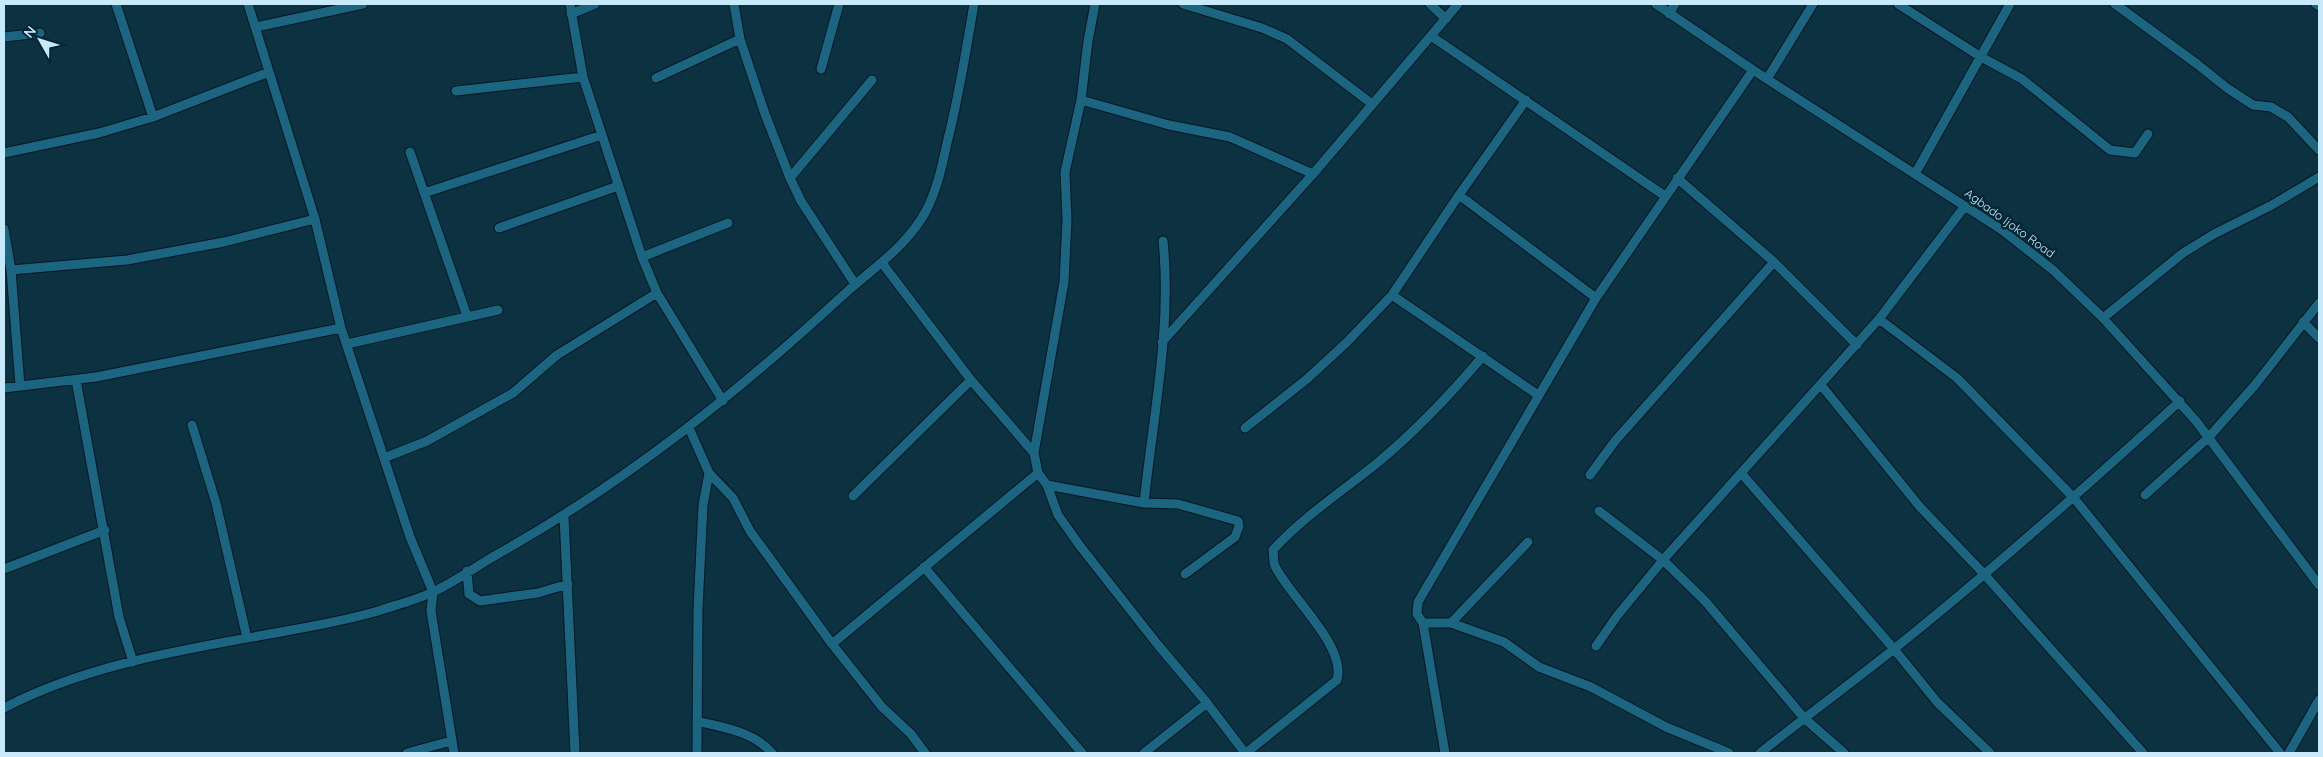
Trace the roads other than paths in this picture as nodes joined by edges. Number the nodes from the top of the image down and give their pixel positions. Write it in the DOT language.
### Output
graph roads {
  1 [pos="116,4"];
  2 [pos="248,4"];
  3 [pos="363,4"];
  4 [pos="570,4"];
  5 [pos="595,4"];
  6 [pos="734,4"];
  7 [pos="839,4"];
  8 [pos="974,4"];
  9 [pos="1095,4"];
  10 [pos="1183,4"];
  11 [pos="1430,4"];
  12 [pos="1458,4"];
  13 [pos="1656,4"];
  14 [pos="1675,4"];
  15 [pos="1813,4"];
  16 [pos="1898,4"];
  17 [pos="2010,4"];
  18 [pos="2115,4"];
  19 [pos="571,14"];
  20 [pos="1669,14"];
  21 [pos="1446,19"];
  22 [pos="256,27"];
  23 [pos="40,33"];
  24 [pos="1431,36"];
  25 [pos="4,37"];
  26 [pos="740,39"];
  27 [pos="1981,57"];
  28 [pos="820,69"];
  29 [pos="1753,70"];
  30 [pos="269,72"];
  31 [pos="583,77"];
  32 [pos="656,78"];
  33 [pos="1767,78"];
  34 [pos="872,80"];
  35 [pos="456,91"];
  36 [pos="1081,100"];
  37 [pos="1526,100"];
  38 [pos="1372,104"];
  39 [pos="153,117"];
  40 [pos="2148,134"];
  41 [pos="602,135"];
  42 [pos="2319,150"];
  43 [pos="4,152"];
  44 [pos="410,152"];
  45 [pos="1313,174"];
  46 [pos="1915,174"];
  47 [pos="2319,177"];
  48 [pos="790,178"];
  49 [pos="1677,178"];
  50 [pos="618,186"];
  51 [pos="424,193"];
  52 [pos="1459,195"];
  53 [pos="1665,196"];
  54 [pos="1965,206"];
  55 [pos="315,219"];
  56 [pos="728,223"];
  57 [pos="499,228"];
  58 [pos="4,229"];
  59 [pos="1163,241"];
  60 [pos="642,257"];
  61 [pos="1774,262"];
  62 [pos="882,263"];
  63 [pos="11,270"];
  64 [pos="855,284"];
  65 [pos="657,293"];
  66 [pos="1392,295"];
  67 [pos="1596,298"];
  68 [pos="2319,303"];
  69 [pos="498,310"];
  70 [pos="467,316"];
  71 [pos="2102,318"];
  72 [pos="1879,319"];
  73 [pos="2303,322"];
  74 [pos="341,328"];
  75 [pos="2319,338"];
  76 [pos="1162,342"];
  77 [pos="347,344"];
  78 [pos="1857,345"];
  79 [pos="1483,356"];
  80 [pos="76,380"];
  81 [pos="971,380"];
  82 [pos="1821,385"];
  83 [pos="20,386"];
  84 [pos="4,388"];
  85 [pos="1538,395"];
  86 [pos="723,401"];
  87 [pos="2180,402"];
  88 [pos="192,426"];
  89 [pos="689,428"];
  90 [pos="1245,428"];
  91 [pos="2209,437"];
  92 [pos="1034,453"];
  93 [pos="384,458"];
  94 [pos="709,473"];
  95 [pos="1038,474"];
  96 [pos="1742,474"];
  97 [pos="1590,475"];
  98 [pos="1047,485"];
  99 [pos="853,496"];
  100 [pos="2145,496"];
  101 [pos="2074,498"];
  102 [pos="1144,502"];
  103 [pos="1599,511"];
  104 [pos="564,516"];
  105 [pos="105,530"];
  106 [pos="1528,542"];
  107 [pos="1663,560"];
  108 [pos="924,568"];
  109 [pos="4,570"];
  110 [pos="467,572"];
  111 [pos="1185,574"];
  112 [pos="1984,574"];
  113 [pos="568,584"];
  114 [pos="2319,585"];
  115 [pos="433,592"];
  116 [pos="1423,623"];
  117 [pos="1451,623"];
  118 [pos="247,638"];
  119 [pos="832,644"];
  120 [pos="1596,646"];
  121 [pos="1894,649"];
  122 [pos="133,662"];
  123 [pos="2319,700"];
  124 [pos="1207,702"];
  125 [pos="4,708"];
  126 [pos="1804,718"];
  127 [pos="697,721"];
  128 [pos="451,741"];
  129 [pos="406,753"];
  130 [pos="454,753"];
  131 [pos="575,753"];
  132 [pos="697,753"];
  133 [pos="772,753"];
  134 [pos="925,753"];
  135 [pos="1082,753"];
  136 [pos="1144,753"];
  137 [pos="1246,753"];
  138 [pos="1445,753"];
  139 [pos="1729,753"];
  140 [pos="1760,753"];
  141 [pos="1844,753"];
  142 [pos="1990,753"];
  143 [pos="2143,753"];
  144 [pos="2280,753"];
  145 [pos="2289,753"];
  1 -- 39 [label="street"];
  2 -- 22 [label="street"];
  3 -- 22 [label="street"];
  4 -- 19 [label="street"];
  5 -- 19 [label="street"];
  6 -- 26 [label="street"];
  7 -- 28 [label="street"];
  8 -- 62 [label="street"];
  9 -- 36 [label="street"];
  10 -- 38 [label="street"];
  11 -- 21 [label="street"];
  12 -- 21 [label="street"];
  13 -- 20 [label="street, Agbado Ijoko Road"];
  14 -- 20 [label="street"];
  15 -- 33 [label="street"];
  16 -- 27 [label="street"];
  17 -- 27 [label="street"];
  18 -- 42 [label="street"];
  19 -- 31 [label="street"];
  20 -- 29 [label="street, Agbado Ijoko Road"];
  21 -- 24 [label="street"];
  22 -- 30 [label="street"];
  23 -- 25 [label="street"];
  24 -- 37 [label="street"];
  24 -- 38 [label="street"];
  26 -- 32 [label="street"];
  26 -- 48 [label="street"];
  27 -- 40 [label="street"];
  27 -- 46 [label="street"];
  29 -- 33 [label="street, Agbado Ijoko Road"];
  29 -- 49 [label="street"];
  30 -- 39 [label="street"];
  30 -- 55 [label="street"];
  31 -- 35 [label="street"];
  31 -- 41 [label="street"];
  33 -- 46 [label="street, Agbado Ijoko Road"];
  34 -- 48 [label="street"];
  36 -- 45 [label="street"];
  36 -- 92 [label="street"];
  37 -- 52 [label="street"];
  37 -- 53 [label="street"];
  38 -- 45 [label="street"];
  39 -- 43 [label="street"];
  41 -- 50 [label="street"];
  41 -- 51 [label="street"];
  44 -- 51 [label="street"];
  45 -- 76 [label="street"];
  46 -- 54 [label="street, Agbado Ijoko Road"];
  47 -- 71 [label="street"];
  48 -- 64 [label="street"];
  49 -- 53 [label="street"];
  49 -- 61 [label="street"];
  50 -- 57 [label="street"];
  50 -- 60 [label="street"];
  51 -- 70 [label="street"];
  52 -- 66 [label="street"];
  52 -- 67 [label="street"];
  53 -- 67 [label="street"];
  54 -- 71 [label="street, Agbado Ijoko Road"];
  54 -- 72 [label="street"];
  55 -- 63 [label="street"];
  55 -- 74 [label="street"];
  56 -- 60 [label="street"];
  58 -- 63 [label="street"];
  59 -- 76 [label="street"];
  60 -- 65 [label="street"];
  61 -- 78 [label="street"];
  61 -- 97 [label="street"];
  62 -- 64 [label="street"];
  62 -- 81 [label="street"];
  63 -- 83 [label="street"];
  64 -- 86 [label="street"];
  65 -- 86 [label="street"];
  65 -- 93 [label="street"];
  66 -- 79 [label="street"];
  66 -- 90 [label="street"];
  67 -- 85 [label="street"];
  68 -- 73 [label="street"];
  69 -- 70 [label="street"];
  70 -- 77 [label="street"];
  71 -- 87 [label="street, Agbado Ijoko Road"];
  72 -- 78 [label="street"];
  72 -- 101 [label="street"];
  73 -- 75 [label="street"];
  73 -- 91 [label="street"];
  74 -- 77 [label="street"];
  74 -- 80 [label="street"];
  76 -- 102 [label="street"];
  77 -- 93 [label="street"];
  78 -- 82 [label="street"];
  79 -- 85 [label="street"];
  79 -- 137 [label="street"];
  80 -- 83 [label="street"];
  80 -- 105 [label="street"];
  81 -- 92 [label="street"];
  81 -- 99 [label="street"];
  82 -- 96 [label="street"];
  82 -- 112 [label="street"];
  83 -- 84 [label="street"];
  85 -- 116 [label="street"];
  86 -- 89 [label="street"];
  87 -- 91 [label="street, Agbado Ijoko Road"];
  87 -- 101 [label="street"];
  88 -- 118 [label="street"];
  89 -- 94 [label="street"];
  89 -- 104 [label="street"];
  91 -- 100 [label="street"];
  91 -- 114 [label="street, Agbado Ijoko Road"];
  92 -- 95 [label="street"];
  93 -- 115 [label="street"];
  94 -- 119 [label="street"];
  94 -- 127 [label="street"];
  95 -- 98 [label="street"];
  95 -- 108 [label="street"];
  96 -- 107 [label="street"];
  96 -- 121 [label="street"];
  98 -- 102 [label="street"];
  98 -- 124 [label="street"];
  101 -- 112 [label="street"];
  101 -- 144 [label="street"];
  102 -- 111 [label="street"];
  103 -- 107 [label="street"];
  104 -- 110 [label="street"];
  104 -- 113 [label="street"];
  105 -- 109 [label="street"];
  105 -- 122 [label="street"];
  106 -- 117 [label="street"];
  107 -- 120 [label="street"];
  107 -- 126 [label="street"];
  108 -- 119 [label="street"];
  108 -- 135 [label="street"];
  110 -- 113 [label="street"];
  110 -- 115 [label="street"];
  112 -- 121 [label="street"];
  112 -- 143 [label="street"];
  113 -- 131 [label="street"];
  115 -- 118 [label="street"];
  115 -- 128 [label="street"];
  116 -- 117 [label="street"];
  116 -- 138 [label="street"];
  117 -- 139 [label="street"];
  118 -- 122 [label="street"];
  119 -- 134 [label="street"];
  121 -- 126 [label="street"];
  121 -- 142 [label="street"];
  122 -- 125 [label="street"];
  123 -- 145 [label="street"];
  124 -- 136 [label="street"];
  124 -- 137 [label="street"];
  126 -- 140 [label="street"];
  126 -- 141 [label="street"];
  127 -- 132 [label="street"];
  127 -- 133 [label="street"];
  128 -- 129 [label="street"];
  128 -- 130 [label="street"];
}
